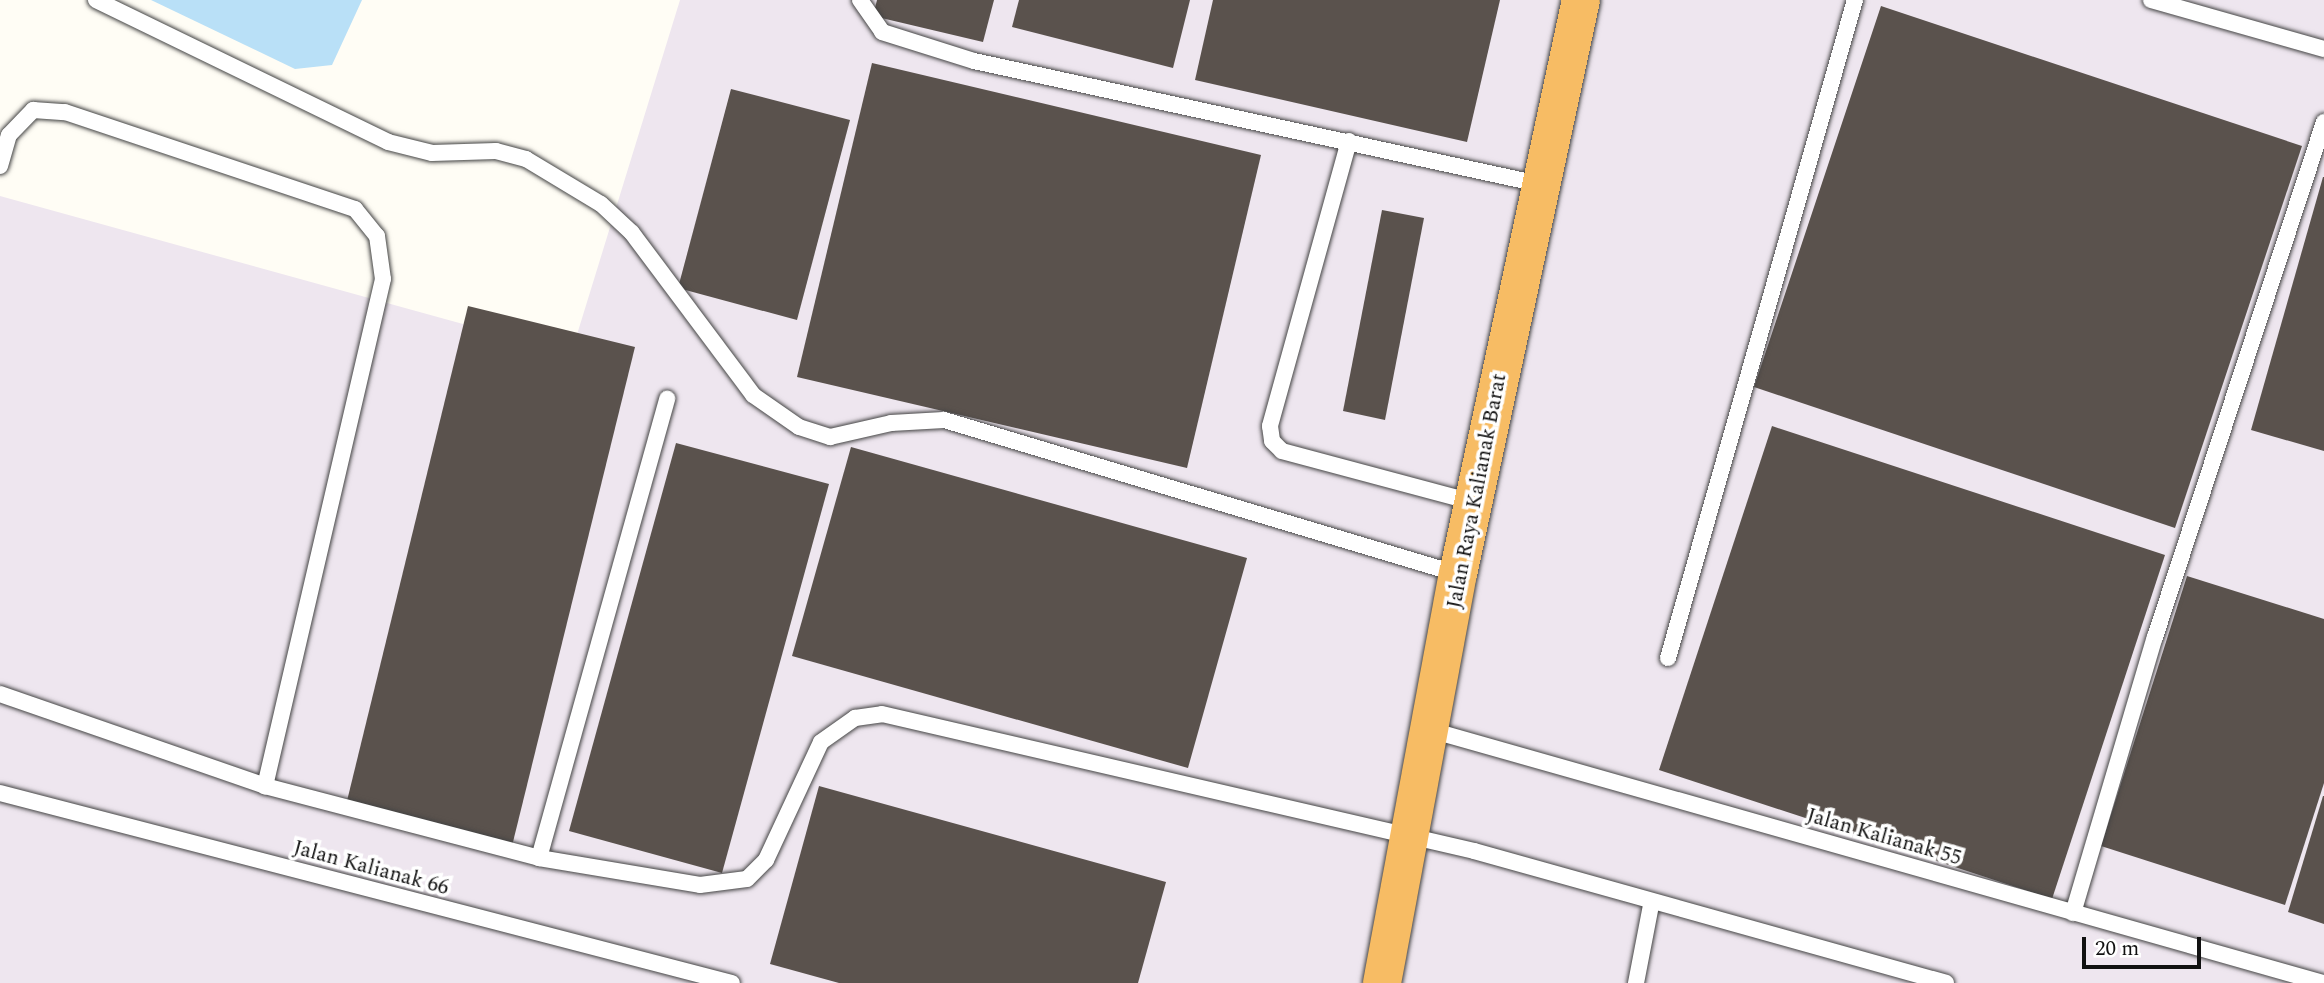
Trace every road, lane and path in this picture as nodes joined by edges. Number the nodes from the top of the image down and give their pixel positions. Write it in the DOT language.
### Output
graph roads {
  1 [pos="96,0"];
  2 [pos="860,0"];
  3 [pos="1581,0"];
  4 [pos="1855,0"];
  5 [pos="2151,0"];
  6 [pos="2324,49"];
  7 [pos="2324,122"];
  8 [pos="1349,141"];
  9 [pos="0,166"];
  10 [pos="1539,184"];
  11 [pos="667,399"];
  12 [pos="1474,503"];
  13 [pos="1458,574"];
  14 [pos="1668,658"];
  15 [pos="0,694"];
  16 [pos="1434,731"];
  17 [pos="265,786"];
  18 [pos="0,793"];
  19 [pos="1413,840"];
  20 [pos="539,858"];
  21 [pos="1651,905"];
  22 [pos="2073,912"];
  23 [pos="732,983"];
  24 [pos="1382,983"];
  25 [pos="1636,983"];
  26 [pos="1946,983"];
  27 [pos="2323,983"];
  1 -- 13 [label="lane"];
  2 -- 8 [label="lane"];
  3 -- 10 [label="highway, Jalan Raya Kalianak Barat"];
  4 -- 14 [label="lane"];
  5 -- 6 [label="lane"];
  7 -- 22 [label="lane"];
  8 -- 10 [label="lane"];
  8 -- 12 [label="lane"];
  9 -- 17 [label="lane"];
  10 -- 12 [label="highway, Jalan Raya Kalianak Barat"];
  11 -- 20 [label="lane"];
  12 -- 13 [label="highway, Jalan Raya Kalianak Barat"];
  13 -- 16 [label="highway, Jalan Raya Kalianak Barat"];
  15 -- 17 [label="lane"];
  16 -- 19 [label="highway, Jalan Raya Kalianak Barat"];
  16 -- 22 [label="lane, Jalan Kalianak 55"];
  17 -- 20 [label="lane"];
  18 -- 23 [label="lane, Jalan Kalianak 66"];
  19 -- 20 [label="lane"];
  19 -- 21 [label="lane"];
  19 -- 24 [label="highway, Jalan Raya Kalianak Barat"];
  21 -- 25 [label="lane"];
  21 -- 26 [label="lane"];
  22 -- 27 [label="lane, Jalan Kalianak 55"];
}
